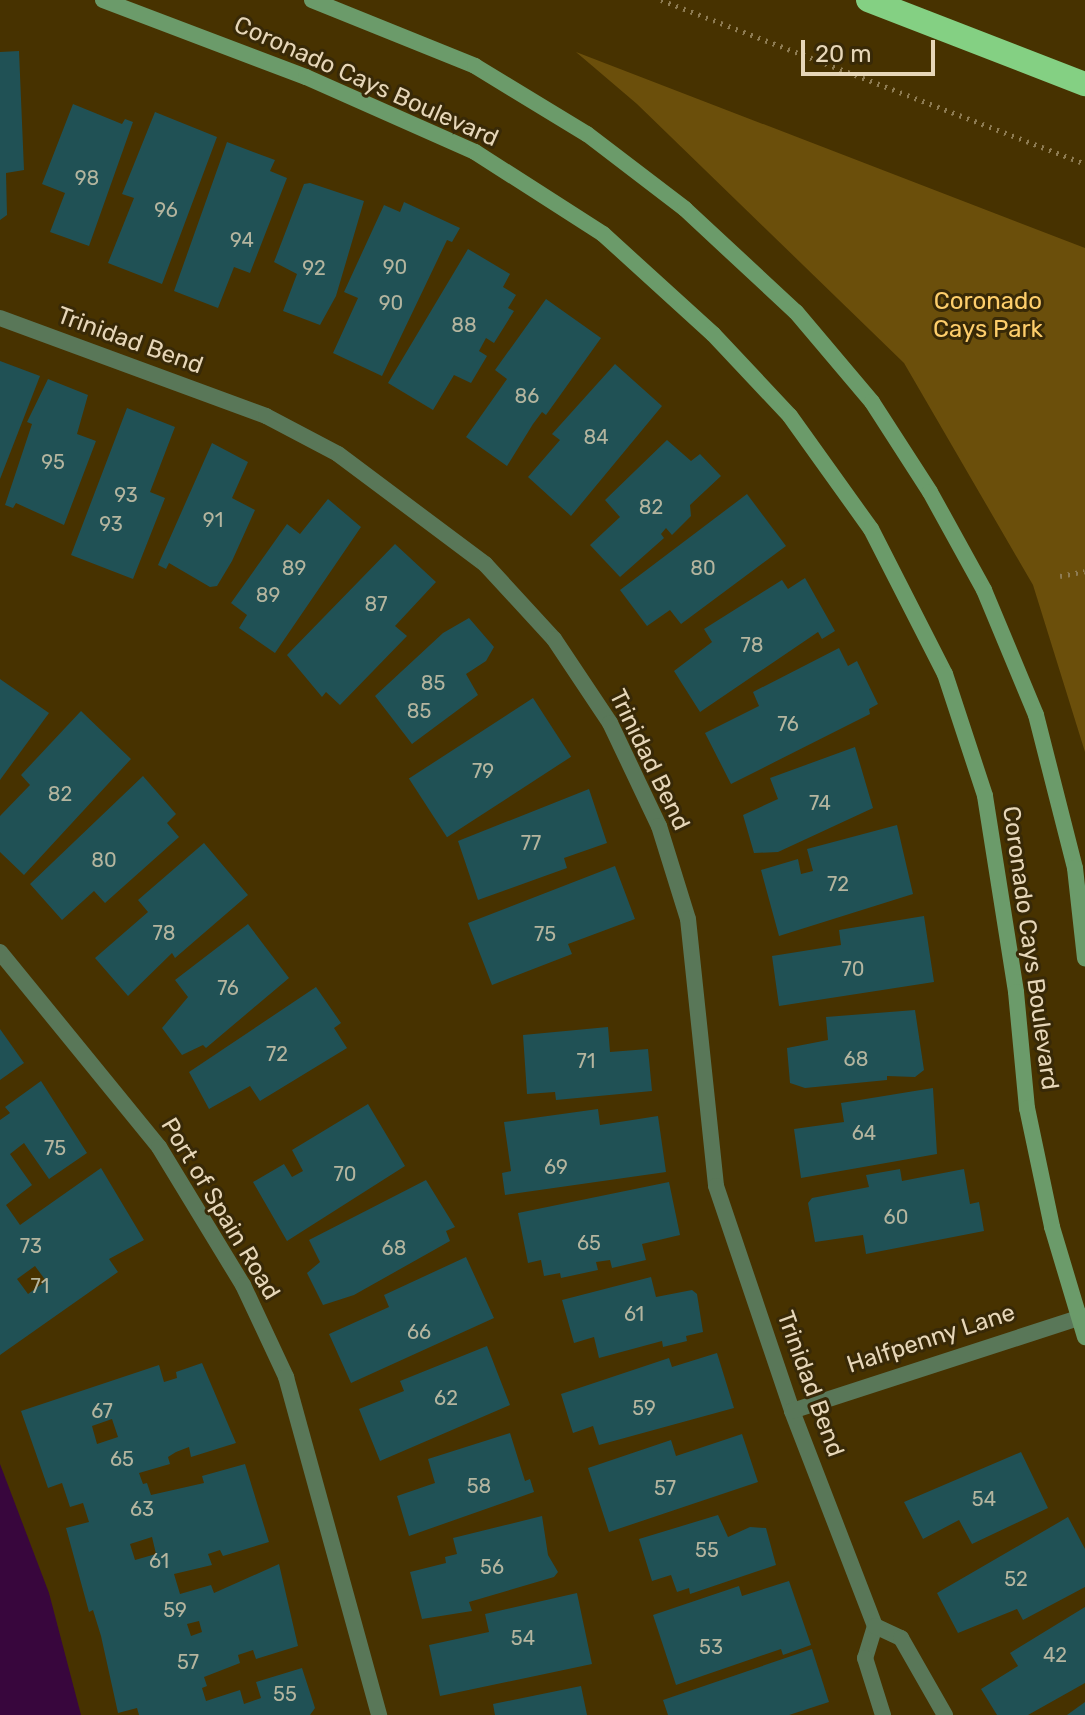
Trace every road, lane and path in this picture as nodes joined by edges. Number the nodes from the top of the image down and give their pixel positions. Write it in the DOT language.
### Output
graph roads {
  1 [pos="103,0"];
  2 [pos="312,0"];
  3 [pos="661,0"];
  4 [pos="868,0"];
  5 [pos="1085,84"];
  6 [pos="1085,164"];
  7 [pos="0,318"];
  8 [pos="1085,571"];
  9 [pos="1060,576"];
  10 [pos="0,952"];
  11 [pos="1085,958"];
  12 [pos="1082,1317"];
  13 [pos="1085,1337"];
  14 [pos="792,1411"];
  15 [pos="875,1626"];
  16 [pos="379,1715"];
  17 [pos="883,1715"];
  18 [pos="945,1715"];
  1 -- 12 [label="street, Coronado Cays Boulevard"];
  2 -- 11 [label="street, Coronado Cays Boulevard"];
  3 -- 6 [label="path"];
  4 -- 5 [label="highway"];
  7 -- 14 [label="street, Trinidad Bend"];
  8 -- 9 [label="path"];
  10 -- 16 [label="street, Port of Spain Road"];
  12 -- 13 [label="street, Coronado Cays Boulevard"];
  12 -- 14 [label="street, Halfpenny Lane"];
  14 -- 15 [label="street, Trinidad Bend"];
  15 -- 17 [label="street"];
  15 -- 18 [label="street"];
}
